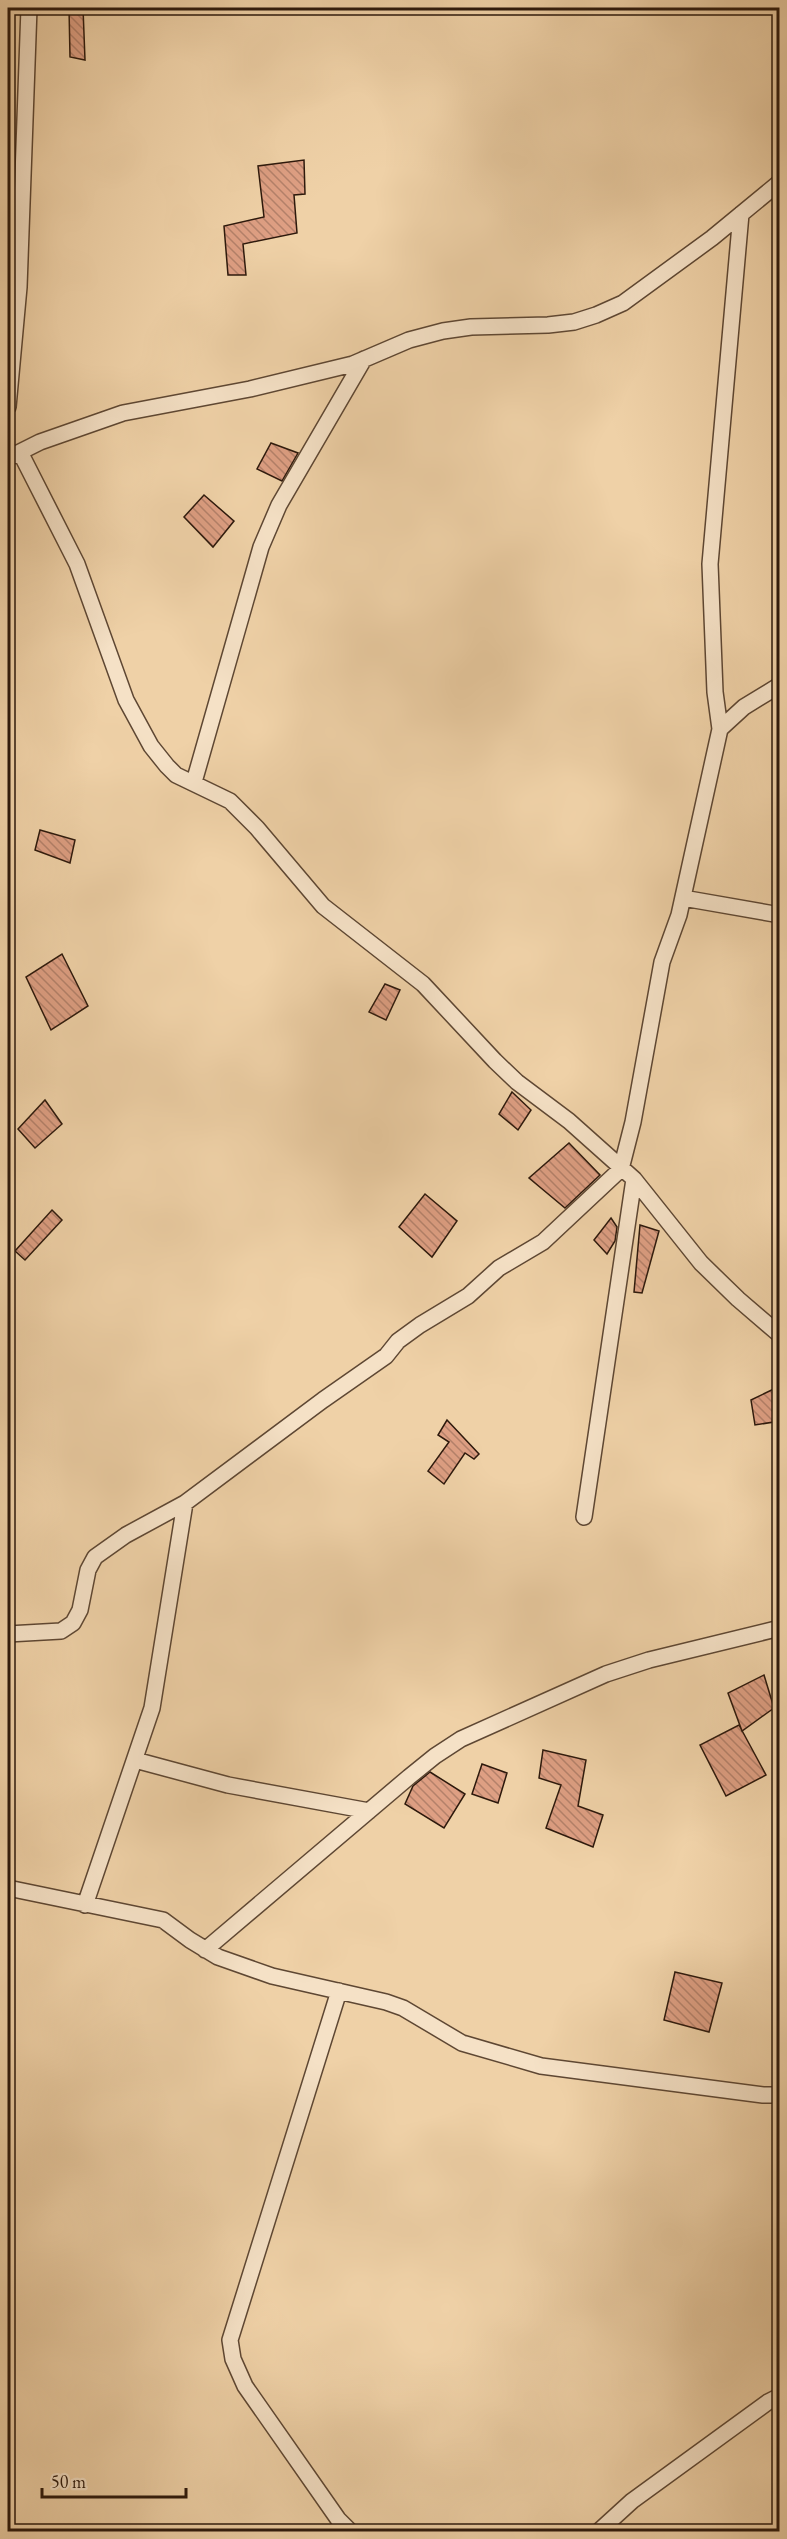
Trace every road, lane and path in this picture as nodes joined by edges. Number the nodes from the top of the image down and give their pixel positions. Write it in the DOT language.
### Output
graph roads {
  1 [pos="29,8"];
  2 [pos="780,182"];
  3 [pos="741,214"];
  4 [pos="364,359"];
  5 [pos="8,407"];
  6 [pos="14,455"];
  7 [pos="780,685"];
  8 [pos="720,729"];
  9 [pos="194,782"];
  10 [pos="683,898"];
  11 [pos="780,915"];
  12 [pos="621,1169"];
  13 [pos="634,1179"];
  14 [pos="780,1335"];
  15 [pos="185,1503"];
  16 [pos="584,1517"];
  17 [pos="780,1628"];
  18 [pos="8,1634"];
  19 [pos="135,1760"];
  20 [pos="369,1811"];
  21 [pos="8,1888"];
  22 [pos="85,1905"];
  23 [pos="205,1950"];
  24 [pos="339,1991"];
  25 [pos="780,2095"];
  26 [pos="780,2396"];
  27 [pos="351,2532"];
  28 [pos="598,2532"];
  1 -- 5 [label="street"];
  2 -- 3 [label="street"];
  3 -- 4 [label="street"];
  3 -- 8 [label="street"];
  4 -- 6 [label="street"];
  4 -- 9 [label="street"];
  6 -- 9 [label="street"];
  7 -- 8 [label="street"];
  8 -- 10 [label="street"];
  9 -- 12 [label="street"];
  10 -- 11 [label="street"];
  10 -- 12 [label="street"];
  12 -- 13 [label="street"];
  12 -- 15 [label="street"];
  13 -- 14 [label="street"];
  13 -- 16 [label="street"];
  15 -- 18 [label="street"];
  15 -- 19 [label="street"];
  17 -- 20 [label="street"];
  19 -- 20 [label="street"];
  19 -- 22 [label="street"];
  20 -- 23 [label="street"];
  21 -- 22 [label="street"];
  22 -- 23 [label="street"];
  23 -- 24 [label="street"];
  24 -- 25 [label="street"];
  24 -- 27 [label="street"];
  26 -- 28 [label="street"];
}
